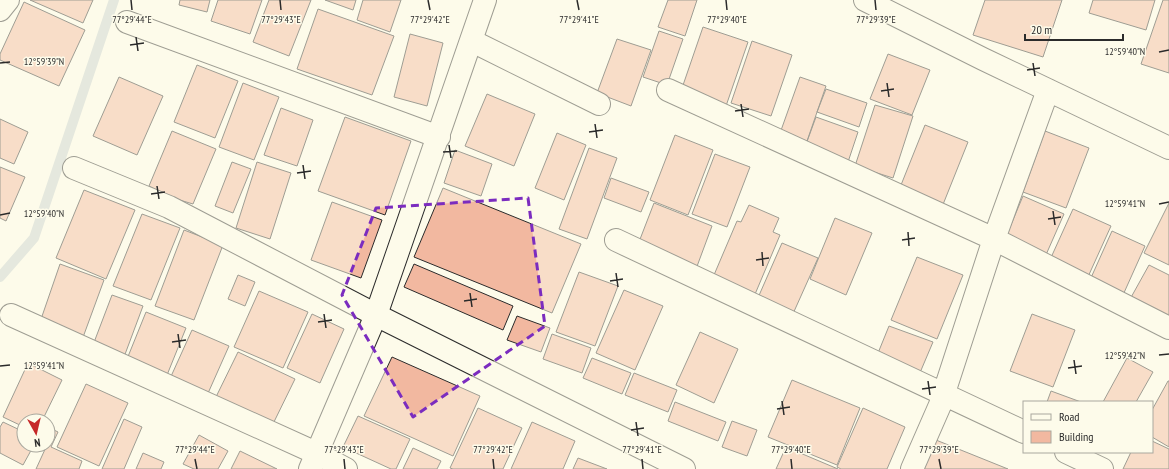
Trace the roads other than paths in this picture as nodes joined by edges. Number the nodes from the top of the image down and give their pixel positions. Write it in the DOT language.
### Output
graph roads {
  1 [pos="8,0"];
  2 [pos="486,0"];
  3 [pos="866,0"];
  4 [pos="0,10"];
  5 [pos="127,22"];
  6 [pos="472,41"];
  7 [pos="668,90"];
  8 [pos="1048,90"];
  9 [pos="599,104"];
  10 [pos="438,137"];
  11 [pos="1169,148"];
  12 [pos="74,168"];
  13 [pos="994,239"];
  14 [pos="616,240"];
  15 [pos="11,314"];
  16 [pos="376,315"];
  17 [pos="1169,328"];
  18 [pos="944,393"];
  19 [pos="1023,432"];
  20 [pos="1068,453"];
  21 [pos="313,461"];
  22 [pos="346,469"];
  23 [pos="684,469"];
  24 [pos="912,469"];
  25 [pos="1102,469"];
  1 -- 4 [label="street"];
  2 -- 6 [label="street"];
  3 -- 8 [label="street"];
  5 -- 10 [label="street"];
  6 -- 9 [label="street"];
  6 -- 10 [label="street"];
  7 -- 13 [label="street"];
  8 -- 11 [label="street"];
  8 -- 13 [label="street"];
  10 -- 16 [label="street"];
  12 -- 16 [label="street"];
  13 -- 17 [label="street"];
  13 -- 18 [label="street"];
  14 -- 18 [label="street"];
  15 -- 21 [label="street"];
  16 -- 21 [label="street"];
  16 -- 23 [label="street"];
  18 -- 19 [label="street"];
  18 -- 24 [label="street"];
  20 -- 25 [label="street"];
  21 -- 22 [label="street"];
}
